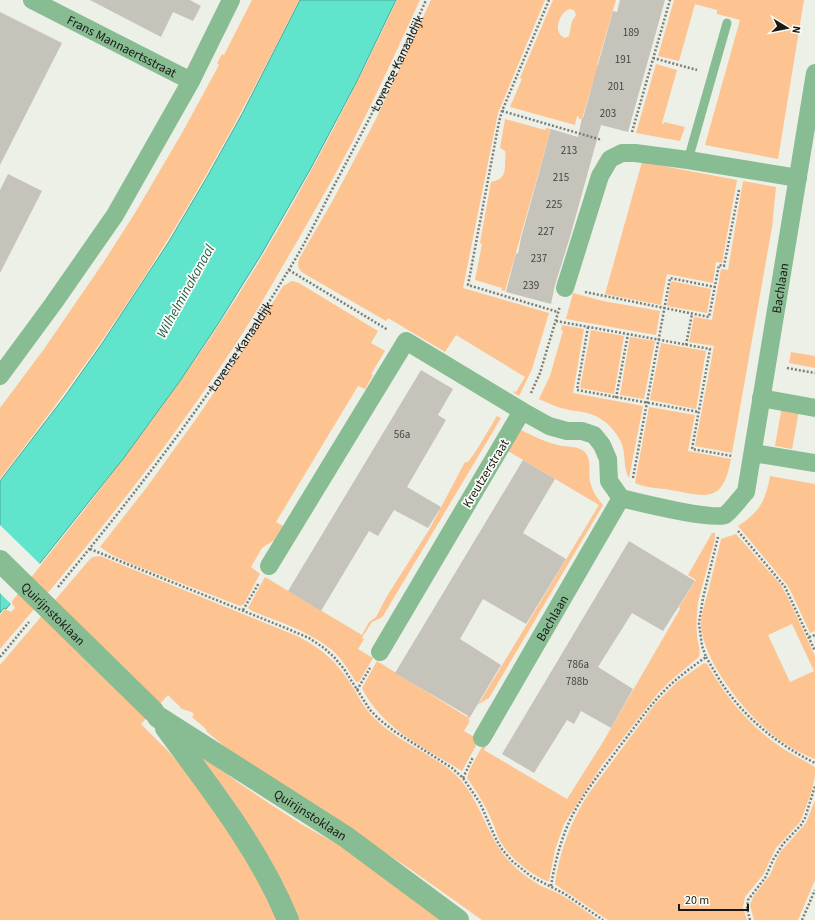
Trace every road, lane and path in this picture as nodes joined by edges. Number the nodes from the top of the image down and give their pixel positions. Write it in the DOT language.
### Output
graph roads {
  1 [pos="32,0"];
  2 [pos="231,0"];
  3 [pos="426,0"];
  4 [pos="549,0"];
  5 [pos="670,0"];
  6 [pos="727,23"];
  7 [pos="653,58"];
  8 [pos="815,73"];
  9 [pos="712,75"];
  10 [pos="191,81"];
  11 [pos="502,111"];
  12 [pos="811,122"];
  13 [pos="622,153"];
  14 [pos="688,160"];
  15 [pos="742,170"];
  16 [pos="798,178"];
  17 [pos="289,270"];
  18 [pos="715,287"];
  19 [pos="565,288"];
  20 [pos="664,308"];
  21 [pos="558,312"];
  22 [pos="692,314"];
  23 [pos="556,321"];
  24 [pos="588,327"];
  25 [pos="628,334"];
  26 [pos="658,340"];
  27 [pos="406,341"];
  28 [pos="686,345"];
  29 [pos="766,364"];
  30 [pos="815,373"];
  31 [pos="0,376"];
  32 [pos="616,398"];
  33 [pos="761,398"];
  34 [pos="646,403"];
  35 [pos="815,408"];
  36 [pos="522,411"];
  37 [pos="699,412"];
  38 [pos="752,456"];
  39 [pos="815,463"];
  40 [pos="625,499"];
  41 [pos="721,516"];
  42 [pos="90,549"];
  43 [pos="0,561"];
  44 [pos="269,566"];
  45 [pos="55,591"];
  46 [pos="243,610"];
  47 [pos="30,621"];
  48 [pos="815,635"];
  49 [pos="809,637"];
  50 [pos="815,651"];
  51 [pos="380,652"];
  52 [pos="0,657"];
  53 [pos="706,657"];
  54 [pos="156,714"];
  55 [pos="482,738"];
  56 [pos="815,763"];
  57 [pos="815,786"];
  58 [pos="551,886"];
  59 [pos="815,890"];
  60 [pos="288,920"];
  61 [pos="458,920"];
  62 [pos="603,920"];
  63 [pos="750,920"];
  64 [pos="802,920"];
  1 -- 10 [label="street, Frans Mannaertsstraat"];
  2 -- 10 [label="street"];
  3 -- 17 [label="path, Lovense Kanaaldijk"];
  4 -- 11 [label="path"];
  5 -- 7 [label="path"];
  6 -- 9 [label="lane"];
  7 -- 9 [label="path"];
  7 -- 13 [label="path"];
  8 -- 12 [label="street, Bachlaan"];
  9 -- 14 [label="lane"];
  10 -- 31 [label="street"];
  11 -- 13 [label="path"];
  11 -- 21 [label="path"];
  12 -- 16 [label="street, Bachlaan"];
  13 -- 14 [label="street"];
  13 -- 19 [label="street"];
  14 -- 15 [label="street"];
  15 -- 16 [label="street"];
  15 -- 18 [label="path"];
  16 -- 29 [label="street, Bachlaan"];
  17 -- 27 [label="path"];
  17 -- 42 [label="path, Lovense Kanaaldijk"];
  18 -- 20 [label="path"];
  18 -- 22 [label="path"];
  19 -- 20 [label="path"];
  19 -- 21 [label="path"];
  20 -- 22 [label="path"];
  20 -- 26 [label="path"];
  21 -- 23 [label="path"];
  22 -- 28 [label="path"];
  23 -- 24 [label="path"];
  23 -- 36 [label="path"];
  24 -- 25 [label="path"];
  24 -- 32 [label="path"];
  25 -- 26 [label="path"];
  25 -- 32 [label="path"];
  26 -- 28 [label="path"];
  26 -- 34 [label="path"];
  27 -- 36 [label="street"];
  27 -- 44 [label="street"];
  28 -- 37 [label="path"];
  29 -- 30 [label="path"];
  29 -- 33 [label="street, Bachlaan"];
  32 -- 34 [label="path"];
  33 -- 35 [label="street"];
  33 -- 38 [label="street, Bachlaan"];
  34 -- 37 [label="path"];
  34 -- 40 [label="path"];
  36 -- 40 [label="street"];
  36 -- 51 [label="street, Kreutzerstraat"];
  37 -- 38 [label="path"];
  38 -- 39 [label="street"];
  38 -- 41 [label="street, Bachlaan"];
  40 -- 41 [label="street"];
  40 -- 55 [label="street, Bachlaan"];
  41 -- 49 [label="path"];
  41 -- 53 [label="path"];
  42 -- 45 [label="path, Lovense Kanaaldijk"];
  42 -- 46 [label="path"];
  43 -- 54 [label="street, Quirijnstoklaan, bridge"];
  44 -- 46 [label="path"];
  46 -- 58 [label="path"];
  47 -- 52 [label="path"];
  48 -- 49 [label="path"];
  49 -- 50 [label="path"];
  53 -- 56 [label="path"];
  53 -- 58 [label="path"];
  54 -- 60 [label="street, Quirijnstoklaan"];
  54 -- 61 [label="street, Quirijnstoklaan"];
  57 -- 63 [label="path"];
  58 -- 62 [label="path"];
  59 -- 64 [label="path"];
}
